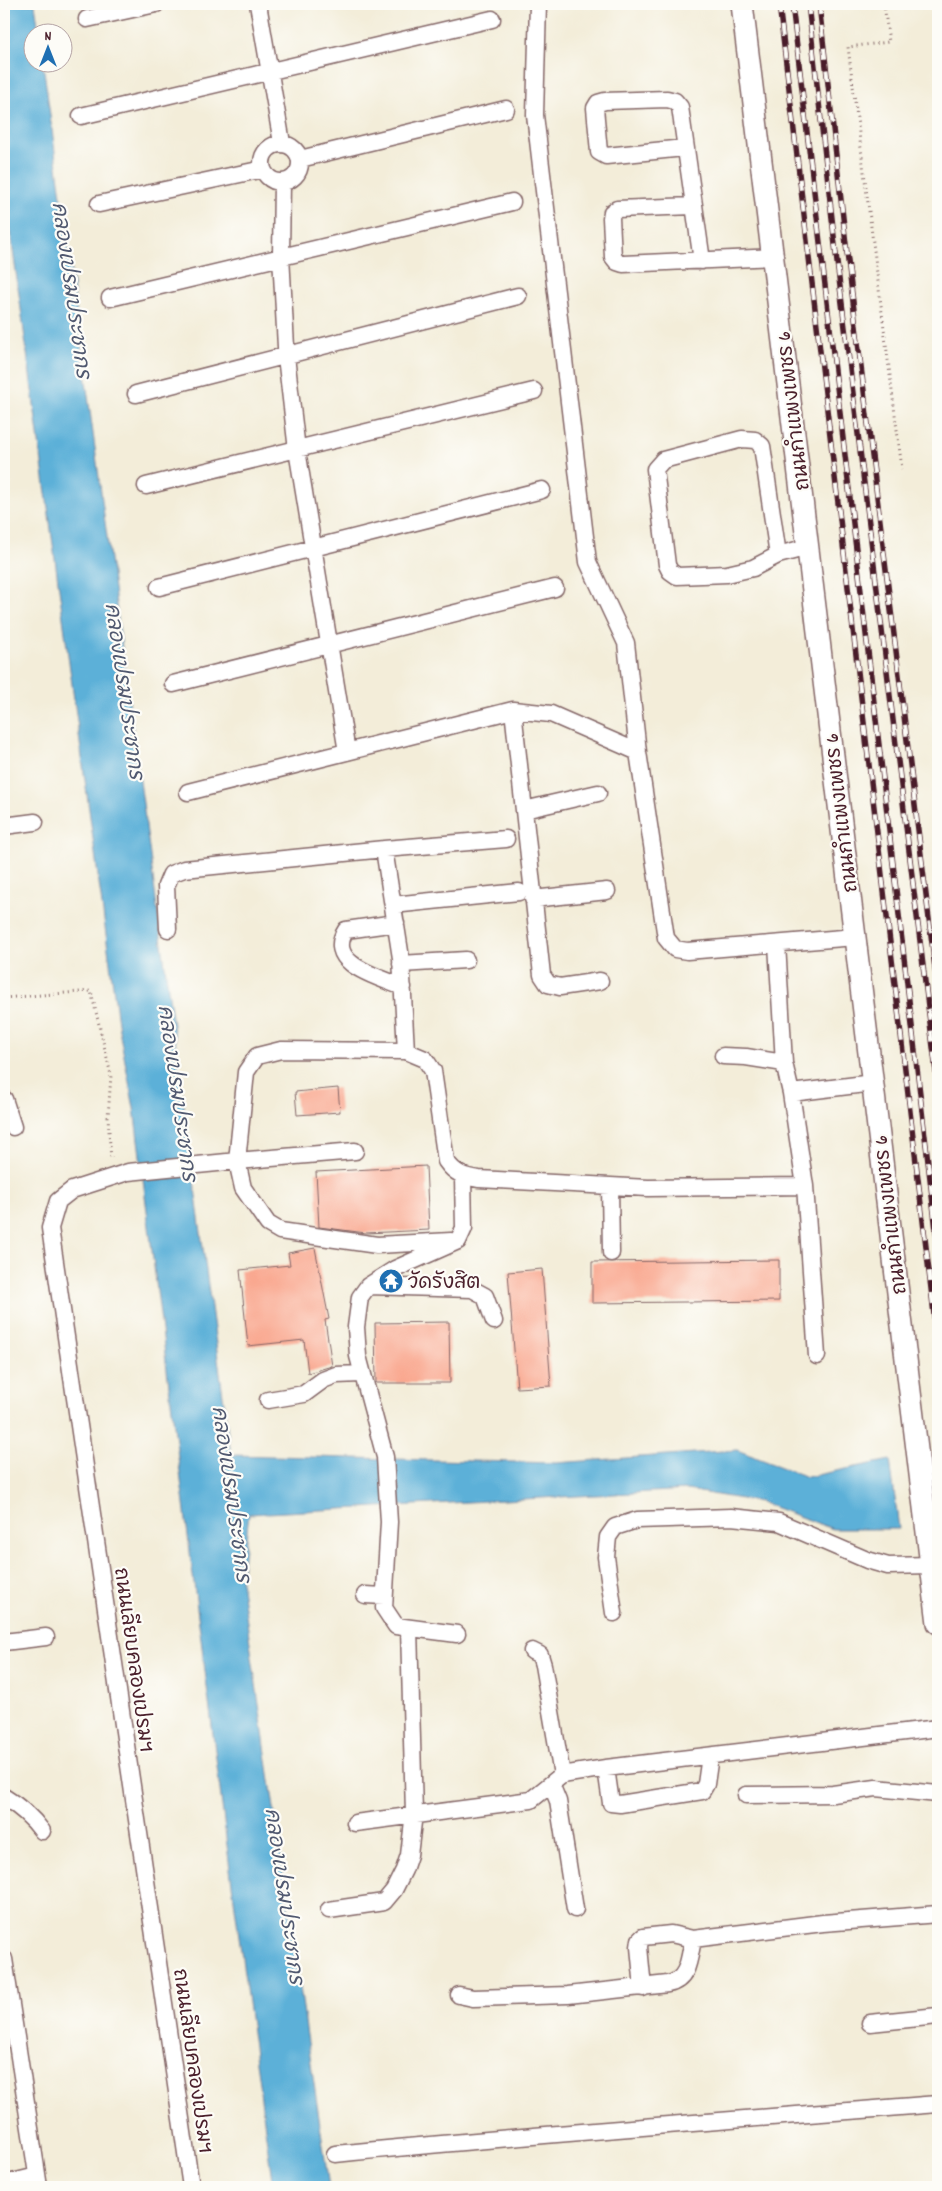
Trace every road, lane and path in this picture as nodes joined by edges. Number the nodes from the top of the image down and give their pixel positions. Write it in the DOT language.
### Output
graph roads {
  1 [pos="156,4"];
  2 [pos="258,4"];
  3 [pos="538,4"];
  4 [pos="742,4"];
  5 [pos="884,4"];
  6 [pos="87,19"];
  7 [pos="492,19"];
  8 [pos="270,71"];
  9 [pos="506,109"];
  10 [pos="82,116"];
  11 [pos="282,143"];
  12 [pos="684,148"];
  13 [pos="300,159"];
  14 [pos="262,169"];
  15 [pos="282,182"];
  16 [pos="512,202"];
  17 [pos="99,204"];
  18 [pos="693,206"];
  19 [pos="281,256"];
  20 [pos="773,257"];
  21 [pos="702,261"];
  22 [pos="518,296"];
  23 [pos="110,298"];
  24 [pos="288,356"];
  25 [pos="534,391"];
  26 [pos="136,394"];
  27 [pos="297,450"];
  28 [pos="902,469"];
  29 [pos="146,486"];
  30 [pos="542,490"];
  31 [pos="808,547"];
  32 [pos="314,549"];
  33 [pos="778,555"];
  34 [pos="159,587"];
  35 [pos="554,588"];
  36 [pos="329,645"];
  37 [pos="173,684"];
  38 [pos="513,710"];
  39 [pos="347,752"];
  40 [pos="638,752"];
  41 [pos="188,792"];
  42 [pos="598,793"];
  43 [pos="524,810"];
  44 [pos="34,822"];
  45 [pos="4,826"];
  46 [pos="506,839"];
  47 [pos="384,849"];
  48 [pos="607,891"];
  49 [pos="526,896"];
  50 [pos="393,905"];
  51 [pos="396,923"];
  52 [pos="168,928"];
  53 [pos="855,937"];
  54 [pos="777,944"];
  55 [pos="466,960"];
  56 [pos="401,964"];
  57 [pos="600,981"];
  58 [pos="403,987"];
  59 [pos="4,998"];
  60 [pos="406,1051"];
  61 [pos="723,1056"];
  62 [pos="784,1063"];
  63 [pos="873,1083"];
  64 [pos="791,1092"];
  65 [pos="4,1099"];
  66 [pos="13,1127"];
  67 [pos="355,1151"];
  68 [pos="237,1161"];
  69 [pos="121,1174"];
  70 [pos="463,1176"];
  71 [pos="610,1186"];
  72 [pos="805,1186"];
  73 [pos="458,1241"];
  74 [pos="611,1253"];
  75 [pos="368,1286"];
  76 [pos="494,1321"];
  77 [pos="817,1356"];
  78 [pos="361,1374"];
  79 [pos="268,1400"];
  80 [pos="931,1565"];
  81 [pos="365,1595"];
  82 [pos="384,1596"];
  83 [pos="614,1612"];
  84 [pos="938,1623"];
  85 [pos="409,1628"];
  86 [pos="458,1634"];
  87 [pos="46,1637"];
  88 [pos="4,1642"];
  89 [pos="532,1651"];
  90 [pos="938,1728"];
  91 [pos="710,1756"];
  92 [pos="606,1768"];
  93 [pos="557,1780"];
  94 [pos="938,1794"];
  95 [pos="746,1795"];
  96 [pos="4,1797"];
  97 [pos="414,1814"];
  98 [pos="354,1823"];
  99 [pos="42,1831"];
  100 [pos="575,1909"];
  101 [pos="329,1910"];
  102 [pos="938,1914"];
  103 [pos="693,1939"];
  104 [pos="4,1959"];
  105 [pos="643,1988"];
  106 [pos="459,1995"];
  107 [pos="938,2016"];
  108 [pos="870,2023"];
  109 [pos="11,2047"];
  110 [pos="938,2104"];
  111 [pos="335,2154"];
  112 [pos="38,2182"];
  113 [pos="4,2184"];
  114 [pos="191,2187"];
  1 -- 6 [label="street"];
  2 -- 8 [label="street"];
  3 -- 40 [label="street"];
  4 -- 20 [label="main road, ถนนกำแพงเพชร 6"];
  5 -- 28 [label="path"];
  7 -- 8 [label="street"];
  8 -- 10 [label="street"];
  8 -- 11 [label="street"];
  9 -- 13 [label="street"];
  11 -- 13 [label="street"];
  11 -- 14 [label="street"];
  12 -- 12 [label="street"];
  12 -- 18 [label="street"];
  13 -- 15 [label="street"];
  14 -- 15 [label="street"];
  14 -- 17 [label="street"];
  15 -- 19 [label="street"];
  16 -- 19 [label="street"];
  18 -- 21 [label="street"];
  18 -- 21 [label="street"];
  19 -- 23 [label="street"];
  19 -- 24 [label="street"];
  20 -- 21 [label="street"];
  20 -- 31 [label="main road, ถนนกำแพงเพชร 6"];
  22 -- 24 [label="street"];
  24 -- 26 [label="street"];
  24 -- 27 [label="street"];
  25 -- 27 [label="street"];
  27 -- 29 [label="street"];
  27 -- 32 [label="street"];
  30 -- 32 [label="street"];
  31 -- 33 [label="street"];
  31 -- 53 [label="main road, ถนนกำแพงเพชร 6"];
  32 -- 34 [label="street"];
  32 -- 36 [label="street"];
  33 -- 33 [label="street"];
  35 -- 36 [label="street"];
  36 -- 37 [label="street"];
  36 -- 39 [label="street"];
  38 -- 39 [label="street"];
  38 -- 40 [label="street"];
  38 -- 43 [label="street"];
  39 -- 41 [label="street"];
  40 -- 54 [label="street"];
  42 -- 43 [label="street"];
  43 -- 49 [label="street"];
  44 -- 45 [label="street"];
  46 -- 47 [label="street"];
  47 -- 50 [label="street"];
  47 -- 52 [label="street"];
  48 -- 49 [label="street"];
  49 -- 50 [label="street"];
  49 -- 57 [label="street"];
  50 -- 51 [label="street"];
  51 -- 56 [label="street"];
  51 -- 58 [label="street"];
  53 -- 54 [label="street"];
  53 -- 63 [label="main road, ถนนกำแพงเพชร 6"];
  54 -- 62 [label="street"];
  55 -- 56 [label="street"];
  56 -- 58 [label="street"];
  58 -- 60 [label="street"];
  59 -- 69 [label="path"];
  60 -- 68 [label="street"];
  60 -- 70 [label="street"];
  61 -- 62 [label="street"];
  62 -- 64 [label="street"];
  63 -- 64 [label="street"];
  63 -- 80 [label="main road, ถนนกำแพงเพชร 6"];
  64 -- 72 [label="street"];
  65 -- 66 [label="street"];
  67 -- 68 [label="street, ถนนเลียบคลองเปรมฯ"];
  68 -- 69 [label="street, ถนนเลียบคลองเปรมฯ"];
  68 -- 73 [label="street"];
  69 -- 114 [label="street, ถนนเลียบคลองเปรมฯ"];
  70 -- 71 [label="street"];
  70 -- 73 [label="street"];
  71 -- 72 [label="street"];
  71 -- 74 [label="street"];
  72 -- 77 [label="street"];
  73 -- 75 [label="street"];
  75 -- 76 [label="street"];
  75 -- 78 [label="street"];
  78 -- 79 [label="street"];
  78 -- 82 [label="street"];
  80 -- 83 [label="street"];
  80 -- 84 [label="main road, ถนนกำแพงเพชร 6"];
  81 -- 82 [label="street"];
  82 -- 85 [label="street"];
  85 -- 86 [label="street"];
  85 -- 97 [label="street"];
  87 -- 88 [label="street"];
  89 -- 93 [label="street"];
  90 -- 91 [label="street"];
  91 -- 92 [label="street"];
  91 -- 92 [label="street"];
  92 -- 93 [label="street"];
  93 -- 97 [label="street"];
  93 -- 100 [label="street"];
  94 -- 95 [label="street"];
  96 -- 99 [label="street"];
  97 -- 98 [label="street"];
  97 -- 101 [label="street"];
  102 -- 103 [label="street"];
  103 -- 105 [label="street"];
  103 -- 105 [label="street"];
  104 -- 109 [label="street"];
  105 -- 106 [label="street"];
  107 -- 108 [label="street"];
  109 -- 112 [label="street"];
  110 -- 111 [label="street"];
  112 -- 113 [label="street"];
}
